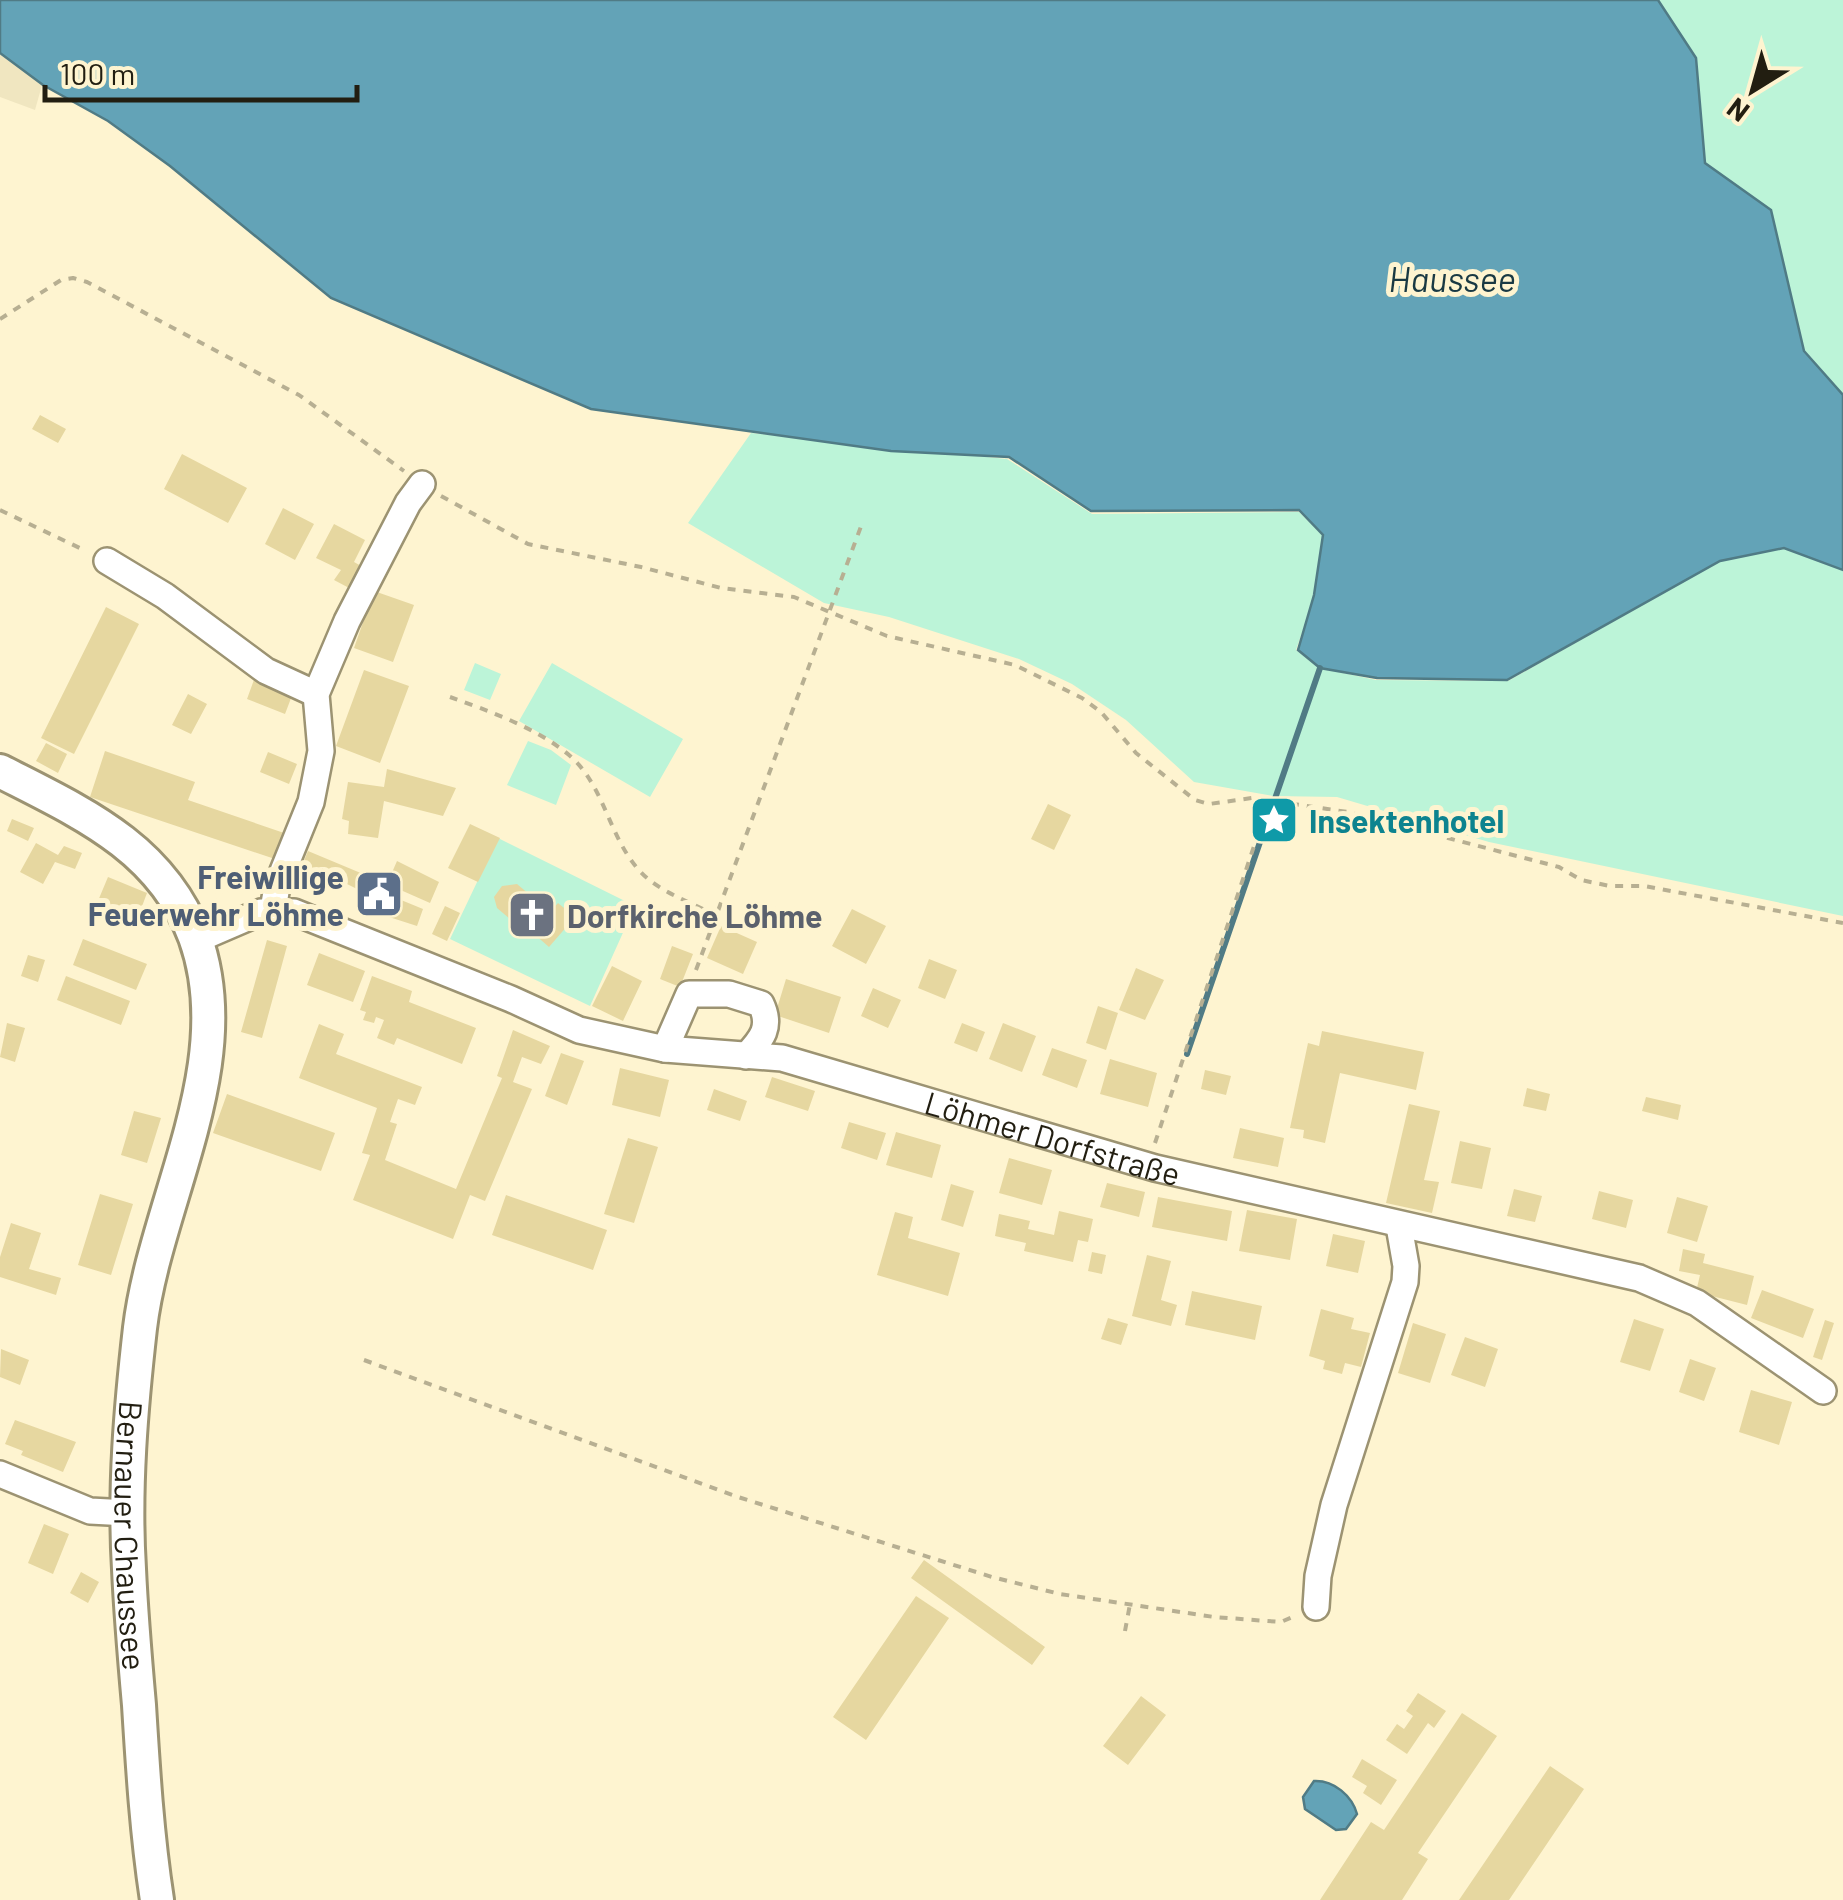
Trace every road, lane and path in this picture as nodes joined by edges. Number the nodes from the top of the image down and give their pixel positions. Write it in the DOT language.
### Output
graph roads {
  1 [pos="72,278"];
  2 [pos="0,319"];
  3 [pos="415,493"];
  4 [pos="0,510"];
  5 [pos="863,521"];
  6 [pos="107,561"];
  7 [pos="829,613"];
  8 [pos="316,694"];
  9 [pos="450,697"];
  10 [pos="0,771"];
  11 [pos="1269,801"];
  12 [pos="273,910"];
  13 [pos="716,915"];
  14 [pos="1843,923"];
  15 [pos="196,940"];
  16 [pos="689,994"];
  17 [pos="665,1048"];
  18 [pos="746,1056"];
  19 [pos="1147,1166"];
  20 [pos="1399,1226"];
  21 [pos="364,1360"];
  22 [pos="1822,1391"];
  23 [pos="0,1474"];
  24 [pos="128,1513"];
  25 [pos="1130,1604"];
  26 [pos="1316,1607"];
  27 [pos="1125,1630"];
  28 [pos="157,1900"];
  1 -- 2 [label="path"];
  3 -- 8 [label="street"];
  4 -- 6 [label="path"];
  5 -- 7 [label="path"];
  6 -- 8 [label="street"];
  7 -- 11 [label="path"];
  7 -- 13 [label="path"];
  8 -- 12 [label="street"];
  9 -- 13 [label="path"];
  10 -- 15 [label="main road"];
  11 -- 14 [label="path"];
  11 -- 19 [label="path"];
  12 -- 15 [label="street"];
  12 -- 17 [label="street, Löhmer Dorfstraße"];
  13 -- 16 [label="path"];
  15 -- 24 [label="main road, Bernauer Chaussee"];
  16 -- 17 [label="street"];
  16 -- 18 [label="street"];
  17 -- 18 [label="street, Löhmer Dorfstraße"];
  18 -- 19 [label="street, Löhmer Dorfstraße"];
  19 -- 20 [label="street, Löhmer Dorfstraße"];
  20 -- 22 [label="street, Löhmer Dorfstraße"];
  20 -- 26 [label="street"];
  21 -- 25 [label="path"];
  23 -- 24 [label="street"];
  24 -- 28 [label="main road, Bernauer Chaussee"];
  25 -- 26 [label="path"];
  25 -- 27 [label="path"];
}
